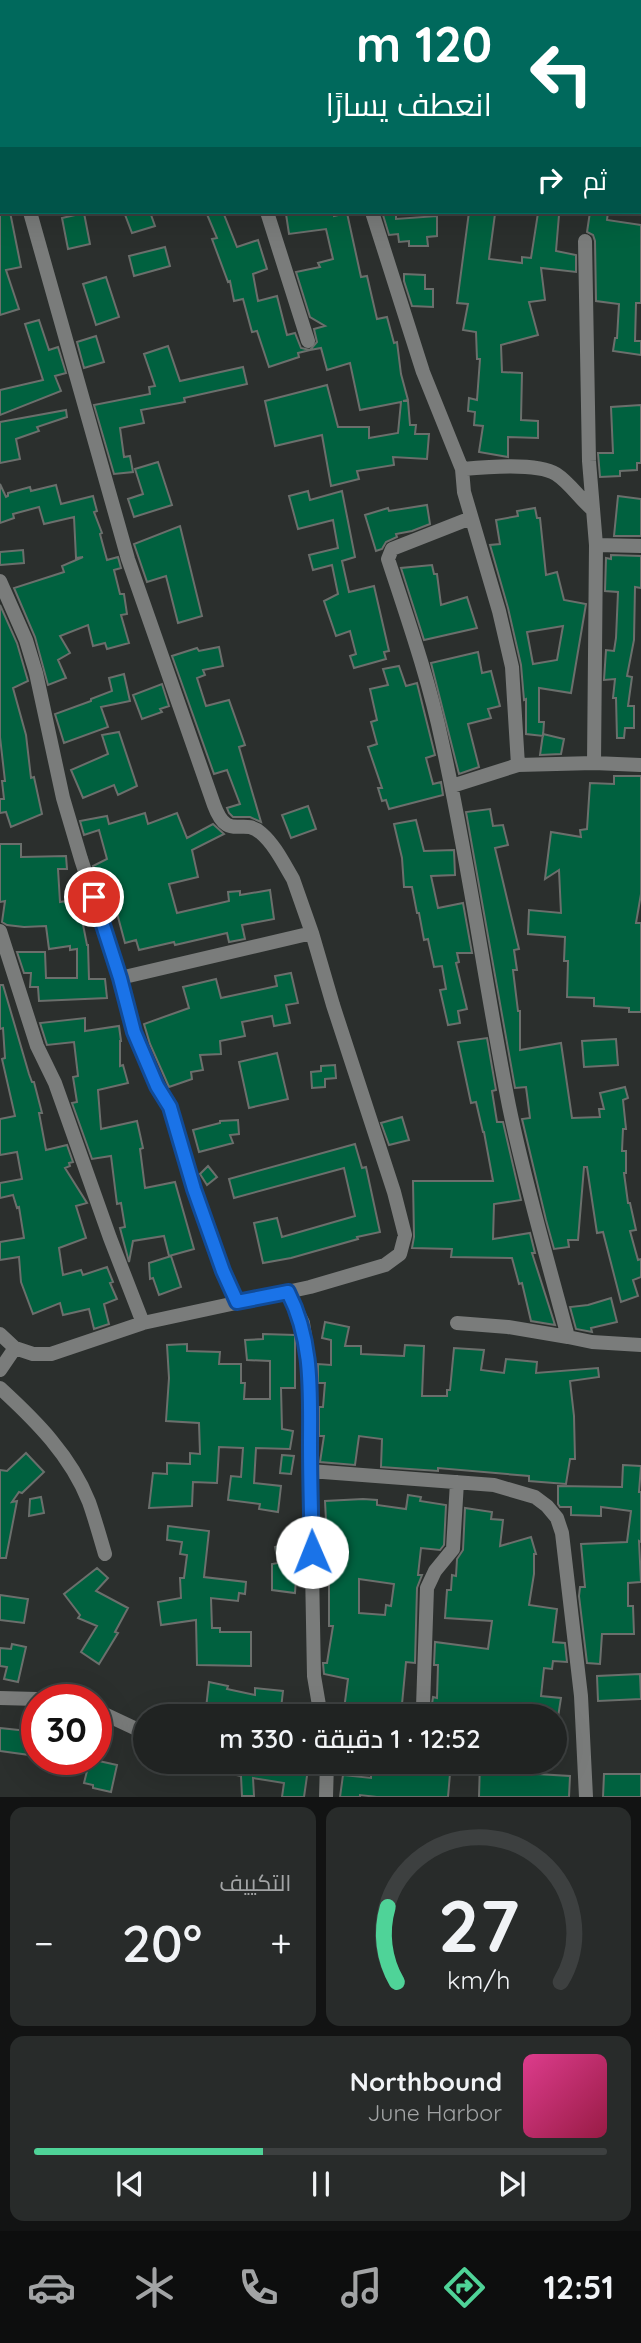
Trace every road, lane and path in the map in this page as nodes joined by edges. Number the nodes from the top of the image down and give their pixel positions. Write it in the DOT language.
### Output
graph roads {
  1 [pos="31,214"];
  2 [pos="268,214"];
  3 [pos="373,214"];
  4 [pos="585,241"];
  5 [pos="308,341"];
  6 [pos="462,470"];
  7 [pos="592,509"];
  8 [pos="471,518"];
  9 [pos="596,545"];
  10 [pos="641,546"];
  11 [pos="0,582"];
  12 [pos="594,763"];
  13 [pos="518,765"];
  14 [pos="641,765"];
  15 [pos="452,786"];
  16 [pos="0,931"];
  17 [pos="312,933"];
  18 [pos="120,978"];
  19 [pos="288,1292"];
  20 [pos="237,1302"];
  21 [pos="457,1322"];
  22 [pos="143,1323"];
  23 [pos="0,1334"];
  24 [pos="568,1337"];
  25 [pos="641,1345"];
  26 [pos="15,1348"];
  27 [pos="0,1370"];
  28 [pos="0,1388"];
  29 [pos="310,1471"];
  30 [pos="457,1482"];
  31 [pos="105,1554"];
  32 [pos="0,1698"];
  33 [pos="21,1699"];
  34 [pos="319,1704"];
  35 [pos="423,1704"];
  36 [pos="112,1718"];
  37 [pos="133,1727"];
  38 [pos="327,1774"];
  39 [pos="326,1797"];
  40 [pos="586,1797"];
  1 -- 17 [label="street"];
  2 -- 5 [label="street"];
  3 -- 6 [label="street"];
  4 -- 7 [label="street"];
  6 -- 7 [label="street"];
  6 -- 8 [label="street"];
  7 -- 9 [label="street"];
  8 -- 13 [label="street"];
  8 -- 15 [label="street"];
  9 -- 10 [label="street"];
  9 -- 12 [label="street"];
  11 -- 18 [label="street"];
  12 -- 13 [label="street"];
  12 -- 14 [label="street"];
  13 -- 15 [label="street"];
  15 -- 24 [label="street"];
  16 -- 22 [label="street"];
  17 -- 18 [label="street"];
  17 -- 19 [label="street"];
  18 -- 20 [label="street"];
  19 -- 20 [label="street"];
  19 -- 29 [label="street"];
  20 -- 22 [label="street"];
  21 -- 24 [label="street"];
  22 -- 26 [label="street"];
  23 -- 26 [label="street"];
  24 -- 25 [label="street"];
  26 -- 27 [label="street"];
  28 -- 31 [label="street"];
  29 -- 30 [label="street"];
  29 -- 34 [label="street"];
  30 -- 35 [label="street"];
  30 -- 40 [label="street"];
  32 -- 33 [label="street"];
  36 -- 37 [label="street"];
  38 -- 39 [label="street"];
}
